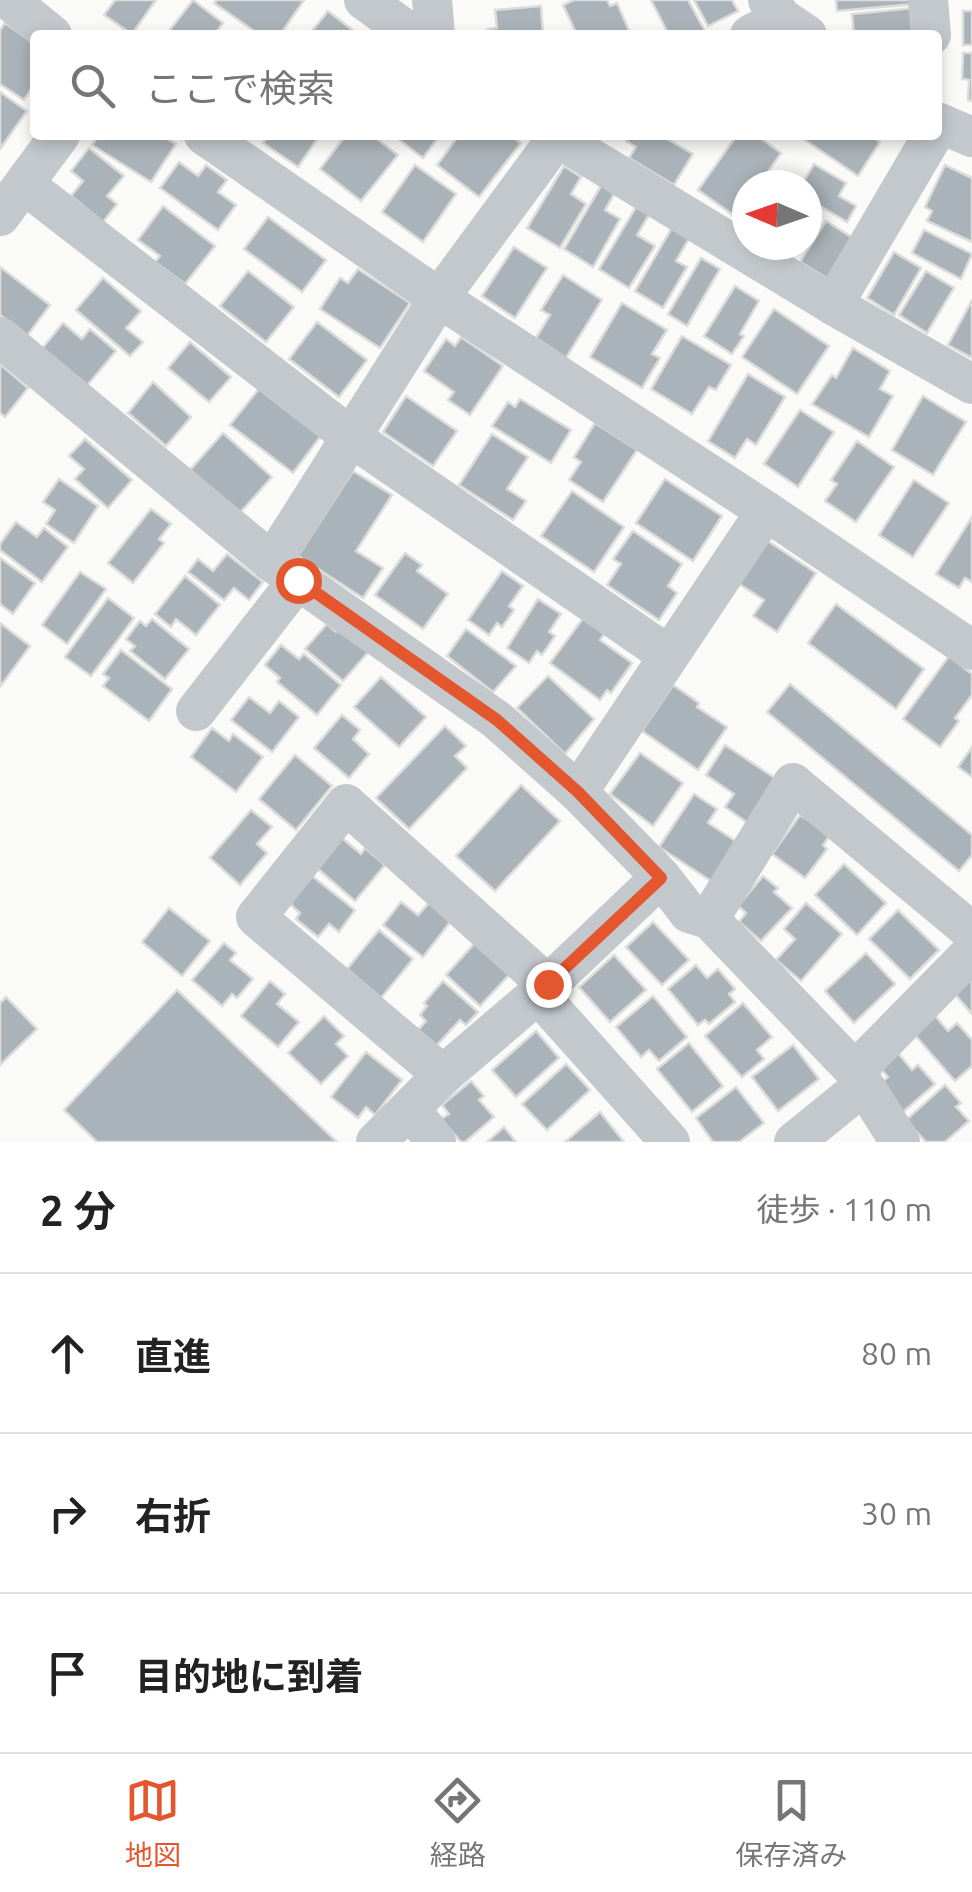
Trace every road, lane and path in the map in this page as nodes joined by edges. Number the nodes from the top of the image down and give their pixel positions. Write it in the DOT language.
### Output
graph roads {
  1 [pos="8,0"];
  2 [pos="364,0"];
  3 [pos="432,0"];
  4 [pos="928,0"];
  5 [pos="46,30"];
  6 [pos="406,30"];
  7 [pos="435,30"];
  8 [pos="931,30"];
  9 [pos="56,140"];
  10 [pos="211,140"];
  11 [pos="555,140"];
  12 [pos="564,140"];
  13 [pos="933,140"];
  14 [pos="25,185"];
  15 [pos="0,216"];
  16 [pos="438,298"];
  17 [pos="833,306"];
  18 [pos="0,337"];
  19 [pos="972,384"];
  20 [pos="351,437"];
  21 [pos="766,511"];
  22 [pos="285,571"];
  23 [pos="972,650"];
  24 [pos="668,655"];
  25 [pos="196,711"];
  26 [pos="578,792"];
  27 [pos="661,878"];
  28 [pos="709,920"];
  29 [pos="972,932"];
  30 [pos="972,952"];
  31 [pos="543,989"];
  32 [pos="443,1075"];
  33 [pos="859,1078"];
  34 [pos="410,1109"];
  35 [pos="376,1142"];
  36 [pos="436,1142"];
  37 [pos="670,1142"];
  38 [pos="794,1142"];
  39 [pos="900,1142"];
  1 -- 5 [label="street"];
  2 -- 6 [label="street"];
  3 -- 7 [label="street"];
  4 -- 8 [label="street"];
  9 -- 14 [label="street"];
  10 -- 16 [label="street"];
  11 -- 16 [label="street"];
  12 -- 17 [label="street"];
  13 -- 17 [label="street"];
  14 -- 15 [label="street"];
  14 -- 20 [label="street"];
  16 -- 20 [label="street"];
  16 -- 21 [label="street"];
  17 -- 19 [label="street"];
  18 -- 22 [label="street"];
  20 -- 22 [label="street"];
  20 -- 24 [label="street"];
  21 -- 23 [label="street"];
  21 -- 24 [label="street"];
  22 -- 25 [label="street"];
  22 -- 26 [label="street"];
  24 -- 26 [label="street"];
  26 -- 27 [label="street"];
  27 -- 28 [label="street"];
  27 -- 31 [label="street"];
  28 -- 29 [label="street"];
  28 -- 33 [label="street"];
  30 -- 33 [label="street"];
  31 -- 32 [label="street"];
  31 -- 32 [label="street"];
  31 -- 37 [label="street"];
  32 -- 34 [label="street"];
  33 -- 38 [label="street"];
  33 -- 39 [label="street"];
  34 -- 35 [label="street"];
  34 -- 36 [label="street"];
}
